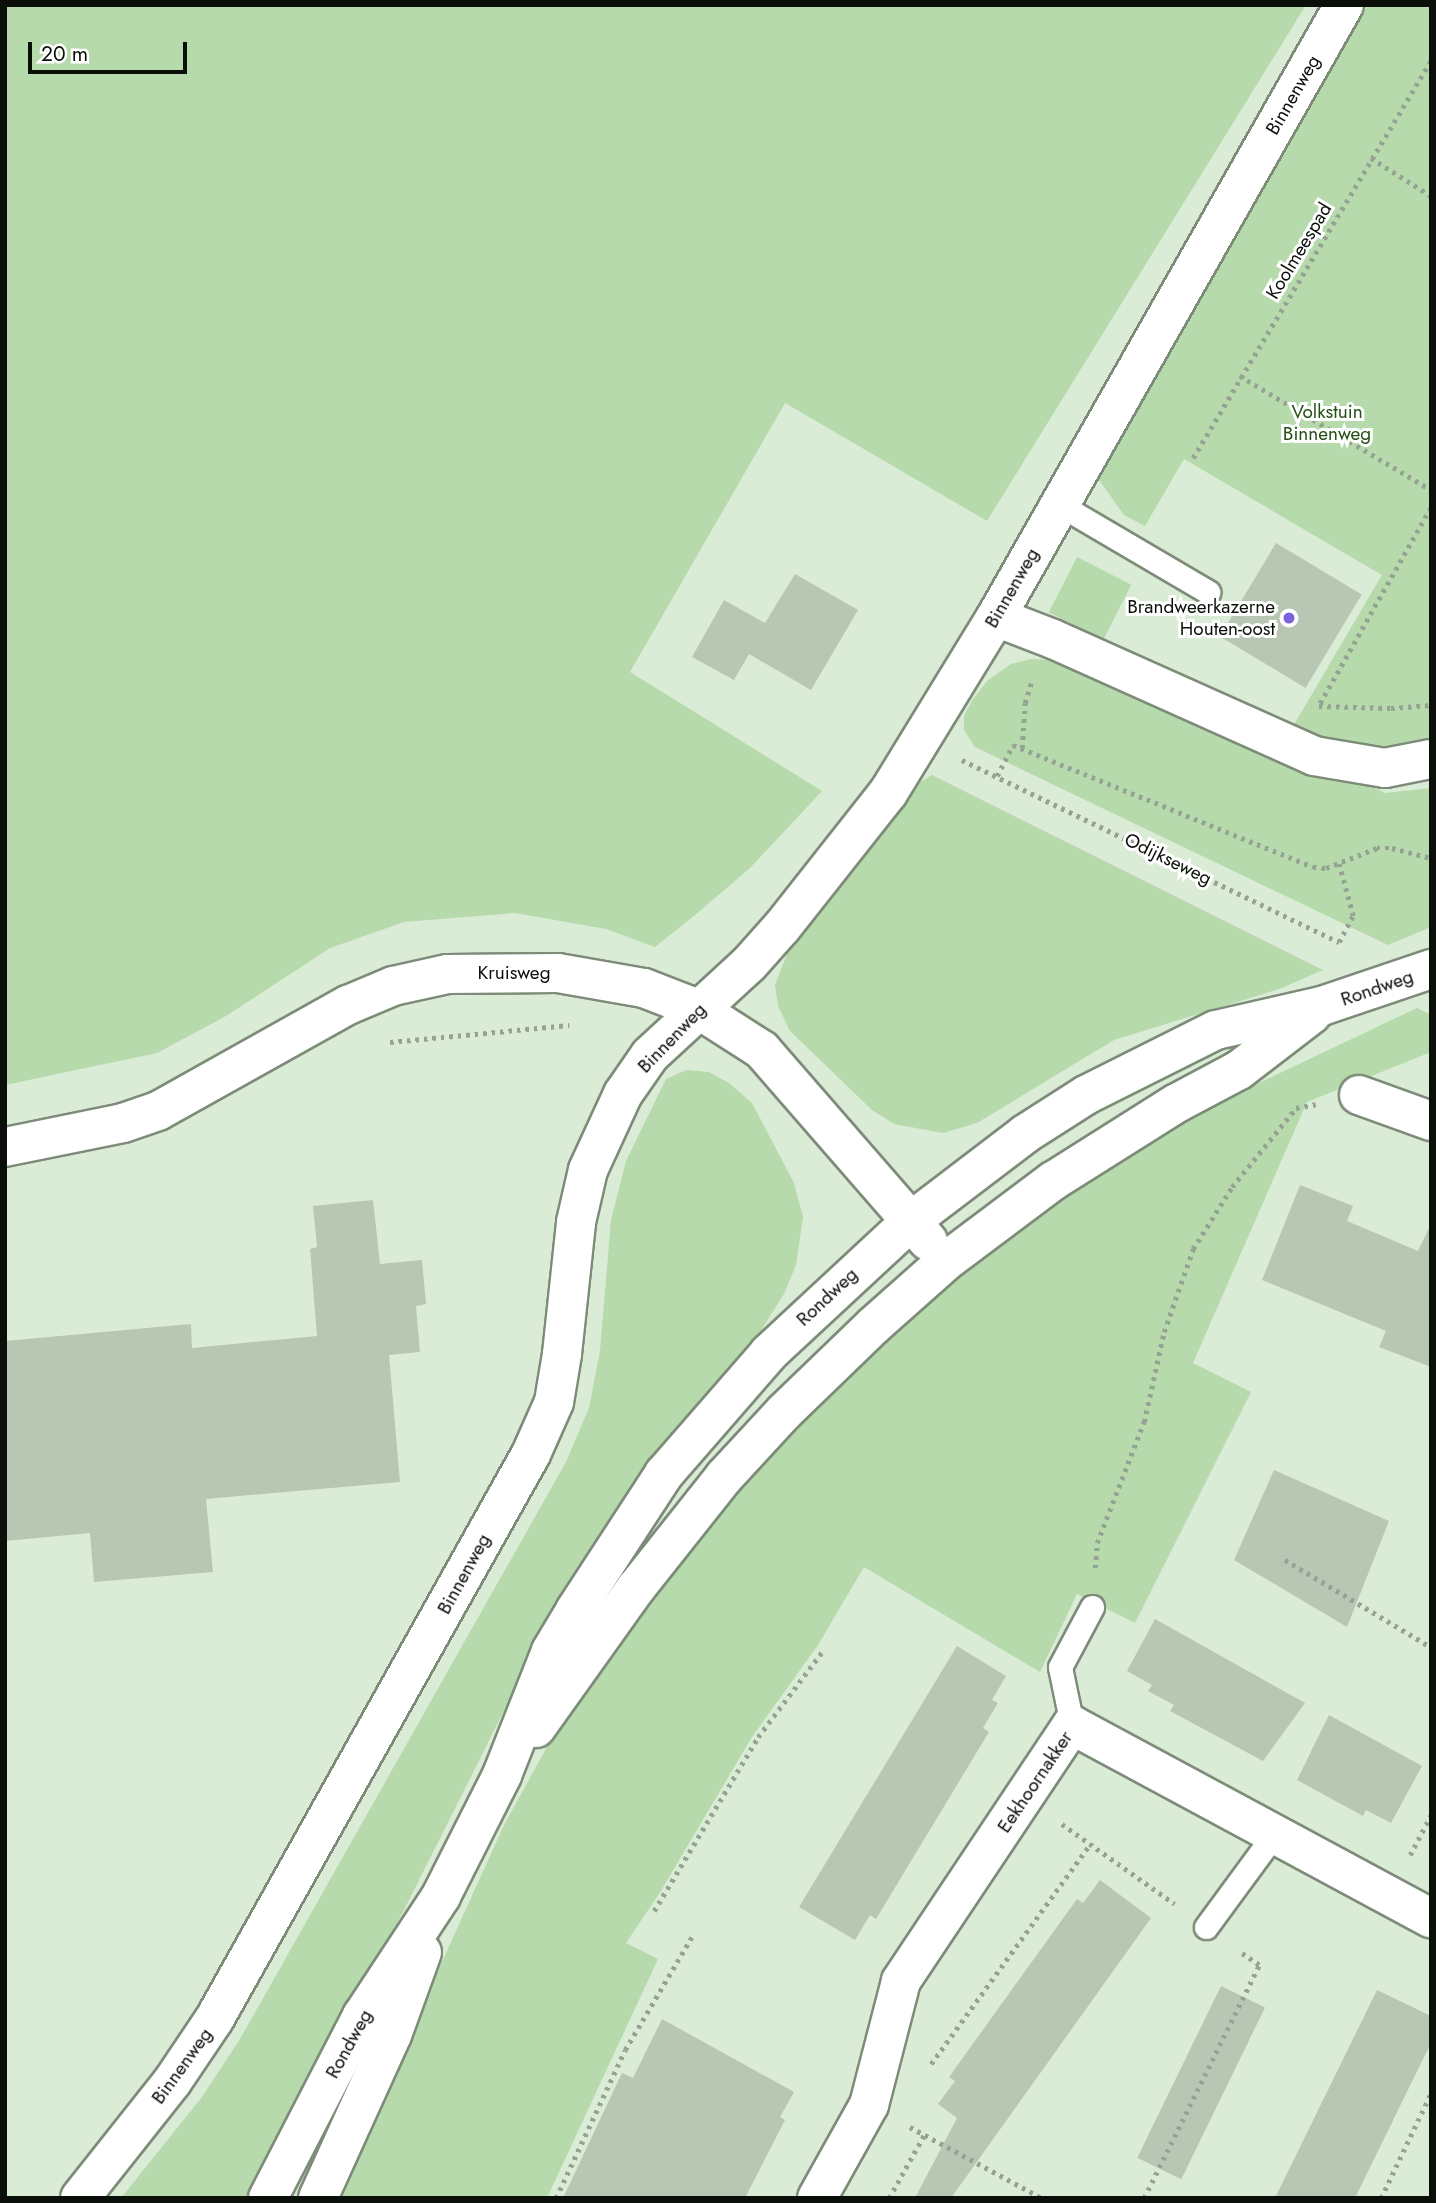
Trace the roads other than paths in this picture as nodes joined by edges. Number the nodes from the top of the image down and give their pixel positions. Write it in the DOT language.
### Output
graph roads {
  1 [pos="1344,5"];
  2 [pos="1060,505"];
  3 [pos="1208,592"];
  4 [pos="996,617"];
  5 [pos="1431,759"];
  6 [pos="1431,969"];
  7 [pos="1322,1006"];
  8 [pos="698,1009"];
  9 [pos="1359,1095"];
  10 [pos="1431,1121"];
  11 [pos="5,1147"];
  12 [pos="911,1221"];
  13 [pos="945,1262"];
  14 [pos="1092,1607"];
  15 [pos="1072,1725"];
  16 [pos="502,1775"];
  17 [pos="1275,1833"];
  18 [pos="441,1896"];
  19 [pos="1431,1918"];
  20 [pos="1206,1927"];
  21 [pos="80,2198"];
  22 [pos="268,2198"];
  23 [pos="318,2198"];
  24 [pos="817,2198"];
  1 -- 2 [label="main road, Binnenweg"];
  2 -- 3 [label="lane"];
  2 -- 4 [label="main road, Binnenweg"];
  4 -- 5 [label="main road"];
  4 -- 8 [label="main road, Binnenweg"];
  6 -- 7 [label="main road, Rondweg"];
  7 -- 12 [label="main road, Rondweg"];
  7 -- 13 [label="main road, Rondweg"];
  8 -- 11 [label="main road, Kruisweg"];
  8 -- 12 [label="main road, Kruisweg"];
  8 -- 21 [label="main road, Binnenweg"];
  9 -- 10 [label="main road"];
  12 -- 13 [label="main road, Kruisweg"];
  12 -- 16 [label="main road, Rondweg"];
  13 -- 16 [label="main road, Rondweg"];
  14 -- 15 [label="lane"];
  15 -- 17 [label="main road, Eekhoornakker"];
  15 -- 24 [label="main road, Eekhoornakker"];
  16 -- 18 [label="main road, Rondweg"];
  17 -- 19 [label="main road, Eekhoornakker"];
  17 -- 20 [label="lane"];
  18 -- 22 [label="main road, Rondweg"];
  18 -- 23 [label="main road, Rondweg"];
}
